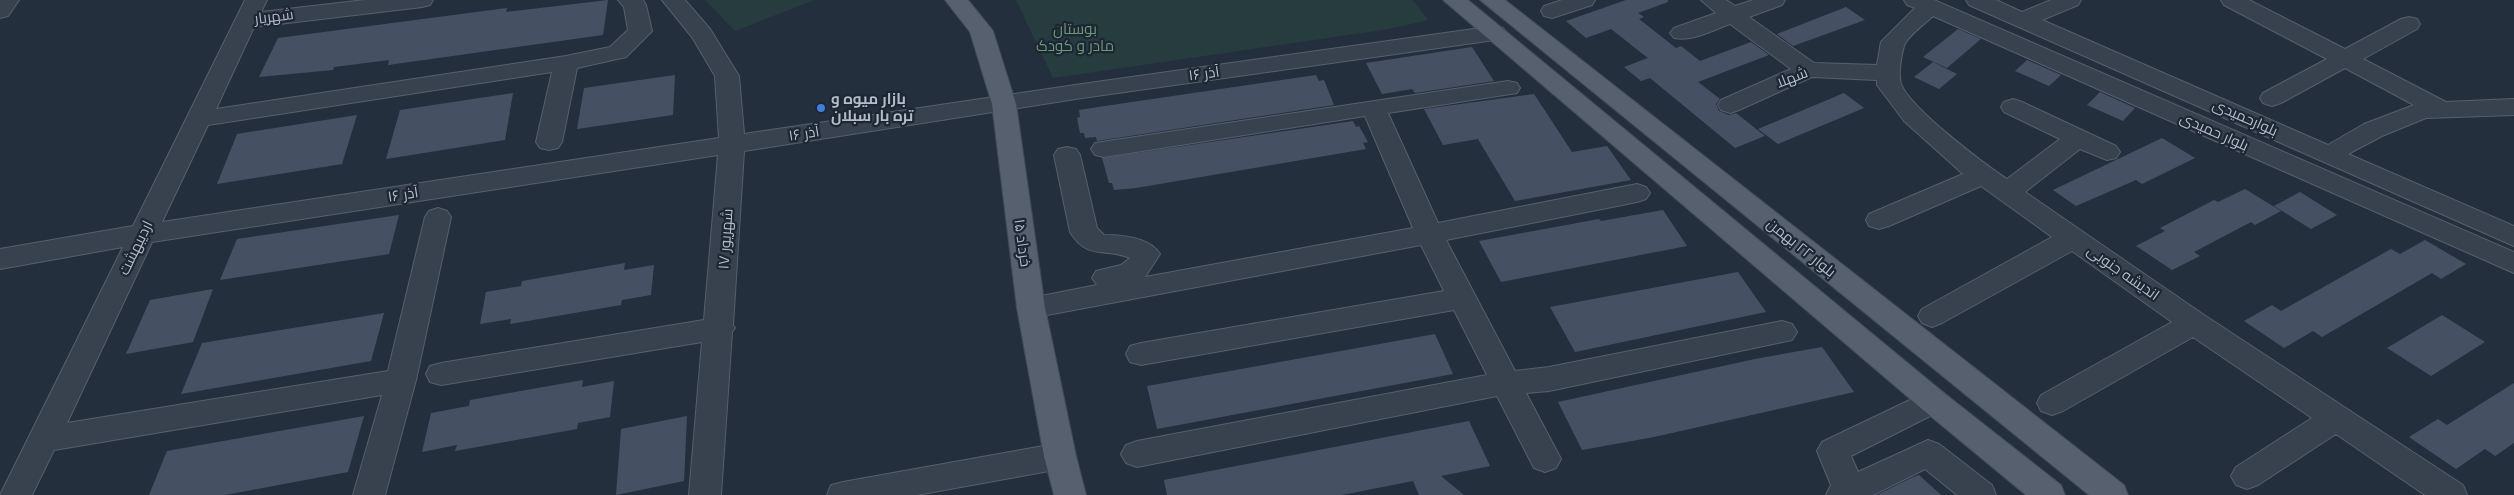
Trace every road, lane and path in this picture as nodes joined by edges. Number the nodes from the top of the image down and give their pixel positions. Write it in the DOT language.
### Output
graph roads {
  1 [pos="8,0"];
  2 [pos="422,0"];
  3 [pos="628,0"];
  4 [pos="673,0"];
  5 [pos="956,0"];
  6 [pos="1454,0"];
  7 [pos="1491,0"];
  8 [pos="1584,0"];
  9 [pos="1712,0"];
  10 [pos="1774,0"];
  11 [pos="1976,0"];
  12 [pos="2070,0"];
  13 [pos="2232,0"];
  14 [pos="397,2"];
  15 [pos="1922,3"];
  16 [pos="251,10"];
  17 [pos="0,11"];
  18 [pos="1552,11"];
  19 [pos="1732,15"];
  20 [pos="2022,20"];
  21 [pos="2409,24"];
  22 [pos="1495,33"];
  23 [pos="1682,33"];
  24 [pos="2345,59"];
  25 [pos="566,63"];
  26 [pos="1808,70"];
  27 [pos="1889,73"];
  28 [pos="1508,88"];
  29 [pos="2272,98"];
  30 [pos="1004,104"];
  31 [pos="1730,105"];
  32 [pos="2514,106"];
  33 [pos="1373,107"];
  34 [pos="2012,107"];
  35 [pos="2441,109"];
  36 [pos="1629,111"];
  37 [pos="199,119"];
  38 [pos="1602,123"];
  39 [pos="2078,138"];
  40 [pos="549,142"];
  41 [pos="732,145"];
  42 [pos="1104,149"];
  43 [pos="2107,152"];
  44 [pos="1067,155"];
  45 [pos="2332,157"];
  46 [pos="1983,176"];
  47 [pos="2007,192"];
  48 [pos="1637,193"];
  49 [pos="438,217"];
  50 [pos="1879,220"];
  51 [pos="143,234"];
  52 [pos="1429,234"];
  53 [pos="2514,237"];
  54 [pos="2073,238"];
  55 [pos="0,259"];
  56 [pos="2514,263"];
  57 [pos="1091,295"];
  58 [pos="1462,298"];
  59 [pos="1031,308"];
  60 [pos="1932,316"];
  61 [pos="2194,323"];
  62 [pos="720,328"];
  63 [pos="1782,332"];
  64 [pos="1141,354"];
  65 [pos="441,374"];
  66 [pos="401,380"];
  67 [pos="1507,383"];
  68 [pos="1933,401"];
  69 [pos="2052,403"];
  70 [pos="2336,418"];
  71 [pos="43,440"];
  72 [pos="1137,454"];
  73 [pos="1060,456"];
  74 [pos="1545,459"];
  75 [pos="2247,476"];
  76 [pos="1846,493"];
  77 [pos="16,495"];
  78 [pos="369,495"];
  79 [pos="705,495"];
  80 [pos="843,495"];
  81 [pos="1070,495"];
  82 [pos="1980,495"];
  83 [pos="2049,495"];
  84 [pos="2112,495"];
  85 [pos="2451,495"];
  1 -- 17 [label="street"];
  2 -- 14 [label="street, شهریار"];
  3 -- 25 [label="street"];
  4 -- 41 [label="street, ۱۷ شهریور"];
  5 -- 30 [label="main road, ۱۵ خرداد"];
  6 -- 22 [label="main road, بلوار ۲۲ بهمن"];
  7 -- 36 [label="main road, بلوار ۲۲ بهمن"];
  8 -- 18 [label="street"];
  9 -- 19 [label="street"];
  10 -- 19 [label="street"];
  11 -- 20 [label="street, بلوارحمیدی"];
  12 -- 20 [label="street"];
  13 -- 24 [label="street"];
  14 -- 16 [label="street, شهریار"];
  15 -- 27 [label="street, اندیشه جنوبی"];
  15 -- 56 [label="street, بلوار حمیدی"];
  16 -- 37 [label="street, اردیبهشت"];
  19 -- 23 [label="street"];
  19 -- 26 [label="street"];
  20 -- 45 [label="street, بلوارحمیدی"];
  21 -- 24 [label="street"];
  22 -- 30 [label="street, ۱۶ آذر"];
  22 -- 38 [label="main road, بلوار ۲۲ بهمن"];
  24 -- 29 [label="street"];
  24 -- 35 [label="street"];
  25 -- 37 [label="street"];
  25 -- 40 [label="street"];
  26 -- 27 [label="street, شهلا"];
  26 -- 31 [label="street, شهلا"];
  27 -- 46 [label="street, اندیشه جنوبی"];
  28 -- 33 [label="street"];
  30 -- 41 [label="street, ۱۶ آذر"];
  30 -- 59 [label="main road, ۱۵ خرداد"];
  32 -- 35 [label="street"];
  33 -- 42 [label="street"];
  33 -- 52 [label="street"];
  34 -- 39 [label="street"];
  35 -- 45 [label="street"];
  36 -- 38 [label="main road"];
  36 -- 84 [label="main road, بلوار ۲۲ بهمن"];
  37 -- 51 [label="street, اردیبهشت"];
  38 -- 68 [label="main road, بلوار ۲۲ بهمن"];
  39 -- 43 [label="street"];
  39 -- 47 [label="street"];
  41 -- 51 [label="street, ۱۶ آذر"];
  41 -- 62 [label="street, ۱۷ شهریور"];
  44 -- 57 [label="street"];
  45 -- 53 [label="street, بلوارحمیدی"];
  46 -- 47 [label="street, اندیشه جنوبی"];
  46 -- 50 [label="street"];
  47 -- 54 [label="street, اندیشه جنوبی"];
  48 -- 52 [label="street"];
  49 -- 66 [label="street"];
  51 -- 55 [label="street, ۱۶ آذر"];
  51 -- 71 [label="street, اردیبهشت"];
  52 -- 57 [label="street"];
  52 -- 58 [label="street"];
  54 -- 60 [label="street"];
  54 -- 61 [label="street, اندیشه جنوبی"];
  57 -- 59 [label="street"];
  58 -- 64 [label="street"];
  58 -- 67 [label="street"];
  59 -- 73 [label="main road, ۱۵ خرداد"];
  61 -- 69 [label="street"];
  61 -- 70 [label="street, اندیشه جنوبی"];
  62 -- 65 [label="street"];
  62 -- 79 [label="street, ۱۷ شهریور"];
  63 -- 67 [label="street"];
  66 -- 71 [label="street"];
  66 -- 78 [label="street"];
  67 -- 72 [label="street"];
  67 -- 74 [label="street"];
  68 -- 76 [label="street"];
  68 -- 83 [label="main road, بلوار ۲۲ بهمن"];
  70 -- 75 [label="street"];
  70 -- 85 [label="street, اندیشه جنوبی"];
  71 -- 77 [label="street, اردیبهشت"];
  73 -- 80 [label="street"];
  73 -- 81 [label="main road, ۱۵ خرداد"];
  76 -- 82 [label="street"];
}
